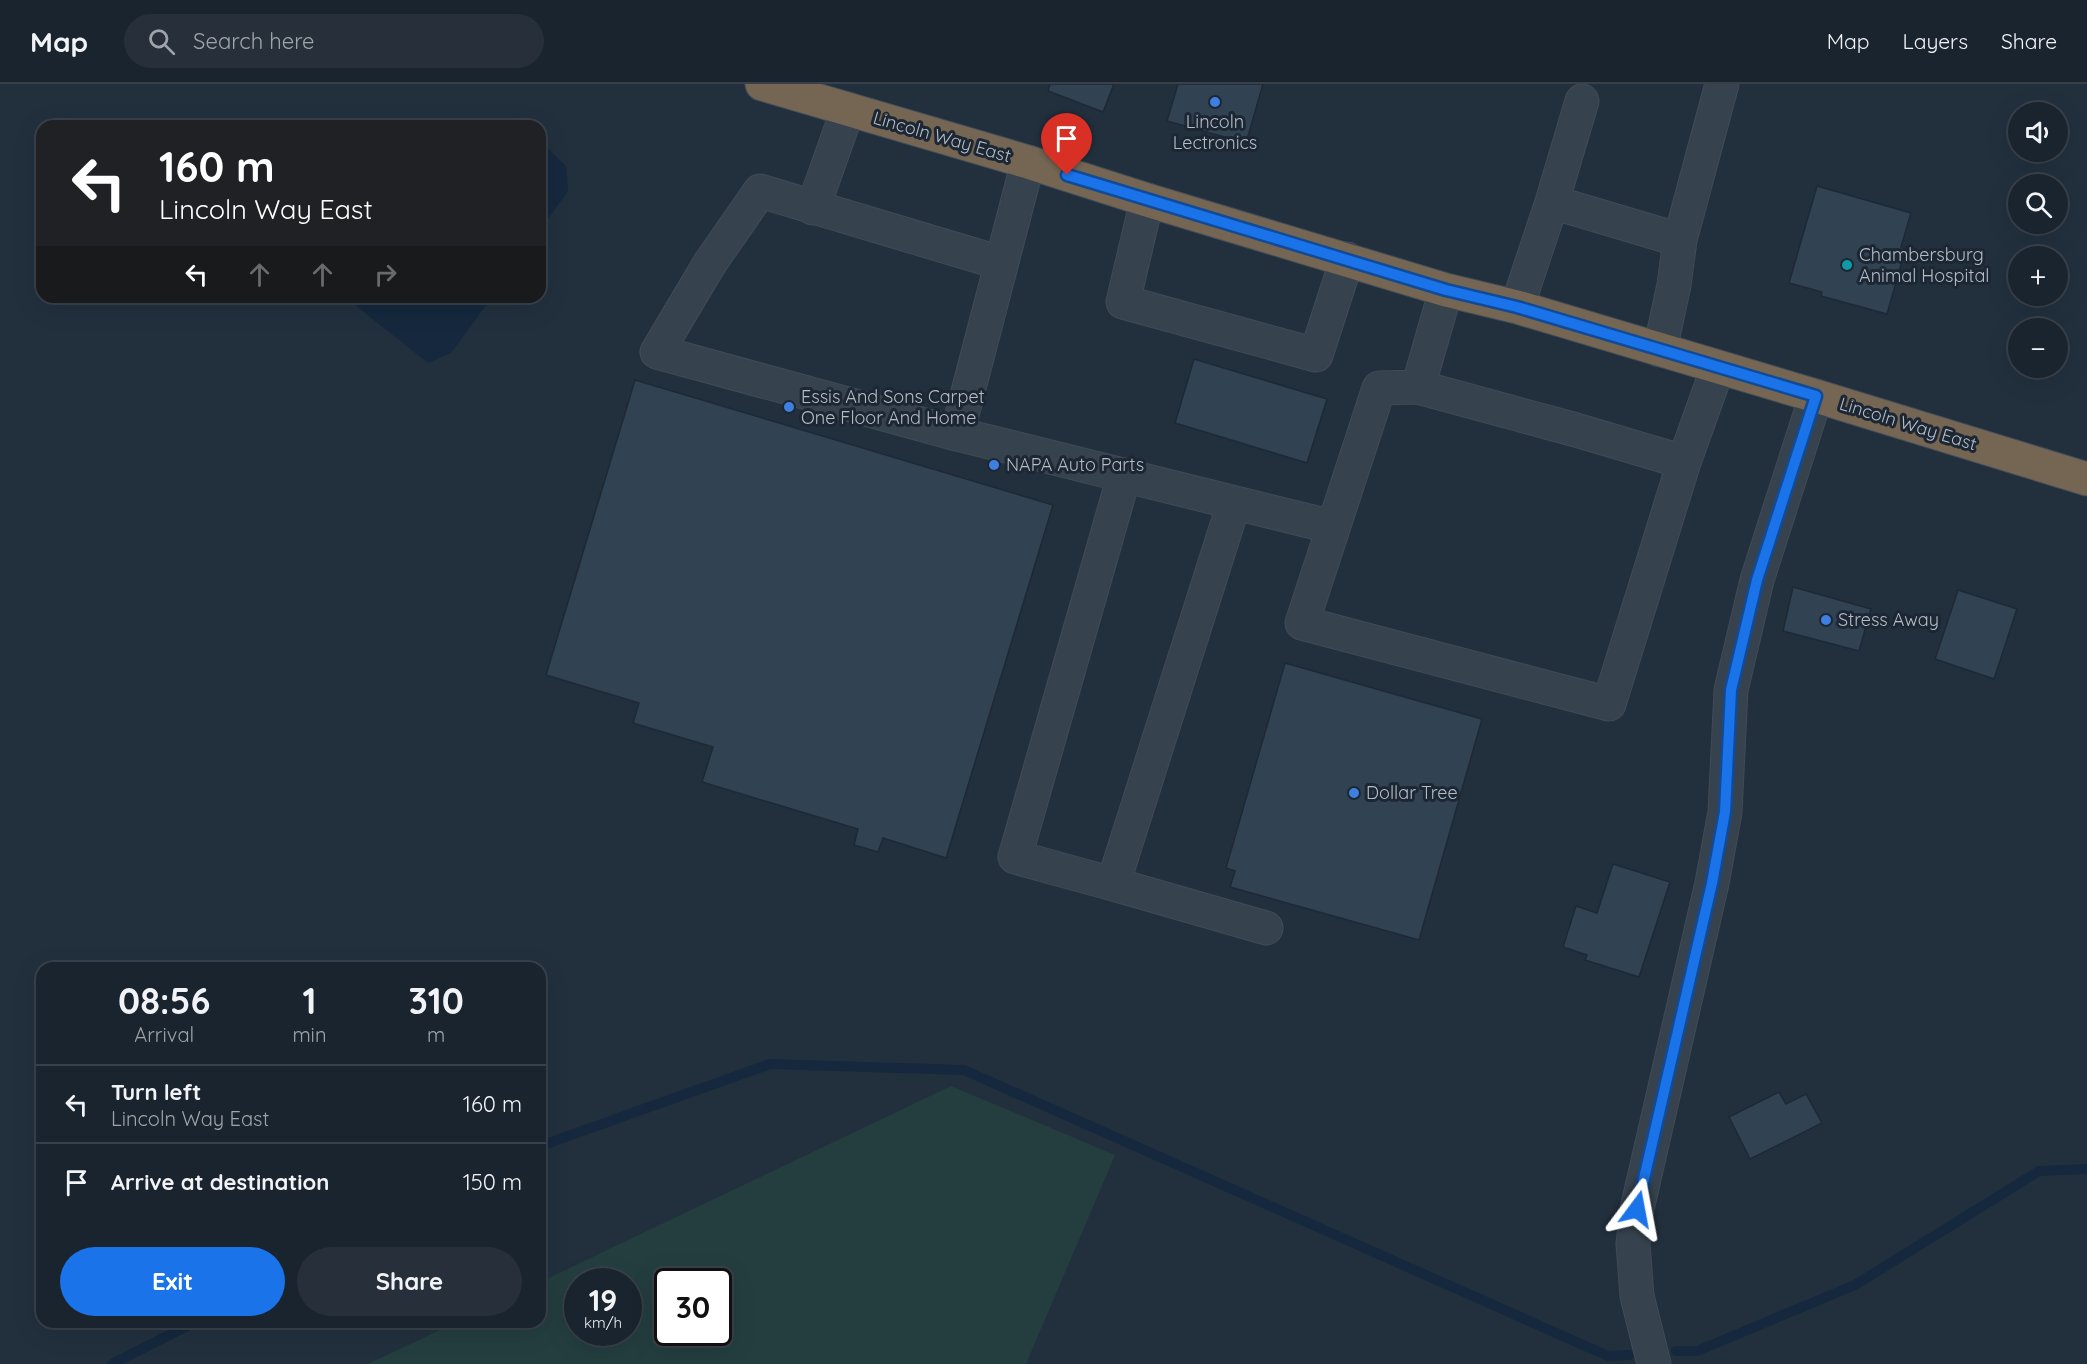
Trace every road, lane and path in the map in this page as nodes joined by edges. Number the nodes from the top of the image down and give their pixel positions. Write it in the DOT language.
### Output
graph roads {
  1 [pos="762,84"];
  2 [pos="1722,84"];
  3 [pos="1582,101"];
  4 [pos="848,109"];
  5 [pos="1028,162"];
  6 [pos="1147,200"];
  7 [pos="1552,202"];
  8 [pos="813,208"];
  9 [pos="1680,240"];
  10 [pos="1347,260"];
  11 [pos="1001,263"];
  12 [pos="1446,290"];
  13 [pos="1517,307"];
  14 [pos="1660,350"];
  15 [pos="1718,367"];
  16 [pos="1418,387"];
  17 [pos="1816,396"];
  18 [pos="957,435"];
  19 [pos="1684,462"];
  20 [pos="1124,476"];
  21 [pos="2087,479"];
  22 [pos="1234,503"];
  23 [pos="1333,527"];
  24 [pos="1113,884"];
  25 [pos="1266,928"];
  26 [pos="1654,1364"];
  1 -- 4 [label="highway, Lincoln Way East"];
  2 -- 9 [label="street"];
  3 -- 7 [label="street"];
  4 -- 5 [label="highway, Lincoln Way East"];
  4 -- 8 [label="street"];
  5 -- 6 [label="highway, Lincoln Way East"];
  5 -- 11 [label="street"];
  6 -- 10 [label="highway, Lincoln Way East"];
  6 -- 10 [label="street"];
  7 -- 9 [label="street"];
  7 -- 13 [label="street"];
  8 -- 11 [label="street"];
  8 -- 18 [label="street"];
  9 -- 14 [label="street"];
  10 -- 12 [label="highway, Lincoln Way East"];
  11 -- 18 [label="street"];
  12 -- 13 [label="highway, Lincoln Way East"];
  12 -- 16 [label="street"];
  13 -- 14 [label="highway, Lincoln Way East"];
  14 -- 15 [label="highway, Lincoln Way East"];
  15 -- 17 [label="highway, Lincoln Way East"];
  15 -- 19 [label="street"];
  16 -- 19 [label="street"];
  16 -- 23 [label="street"];
  17 -- 21 [label="highway, Lincoln Way East"];
  17 -- 26 [label="street"];
  18 -- 20 [label="street"];
  19 -- 23 [label="street"];
  20 -- 22 [label="street"];
  20 -- 24 [label="street"];
  22 -- 23 [label="street"];
  22 -- 24 [label="street"];
  24 -- 25 [label="street"];
}
